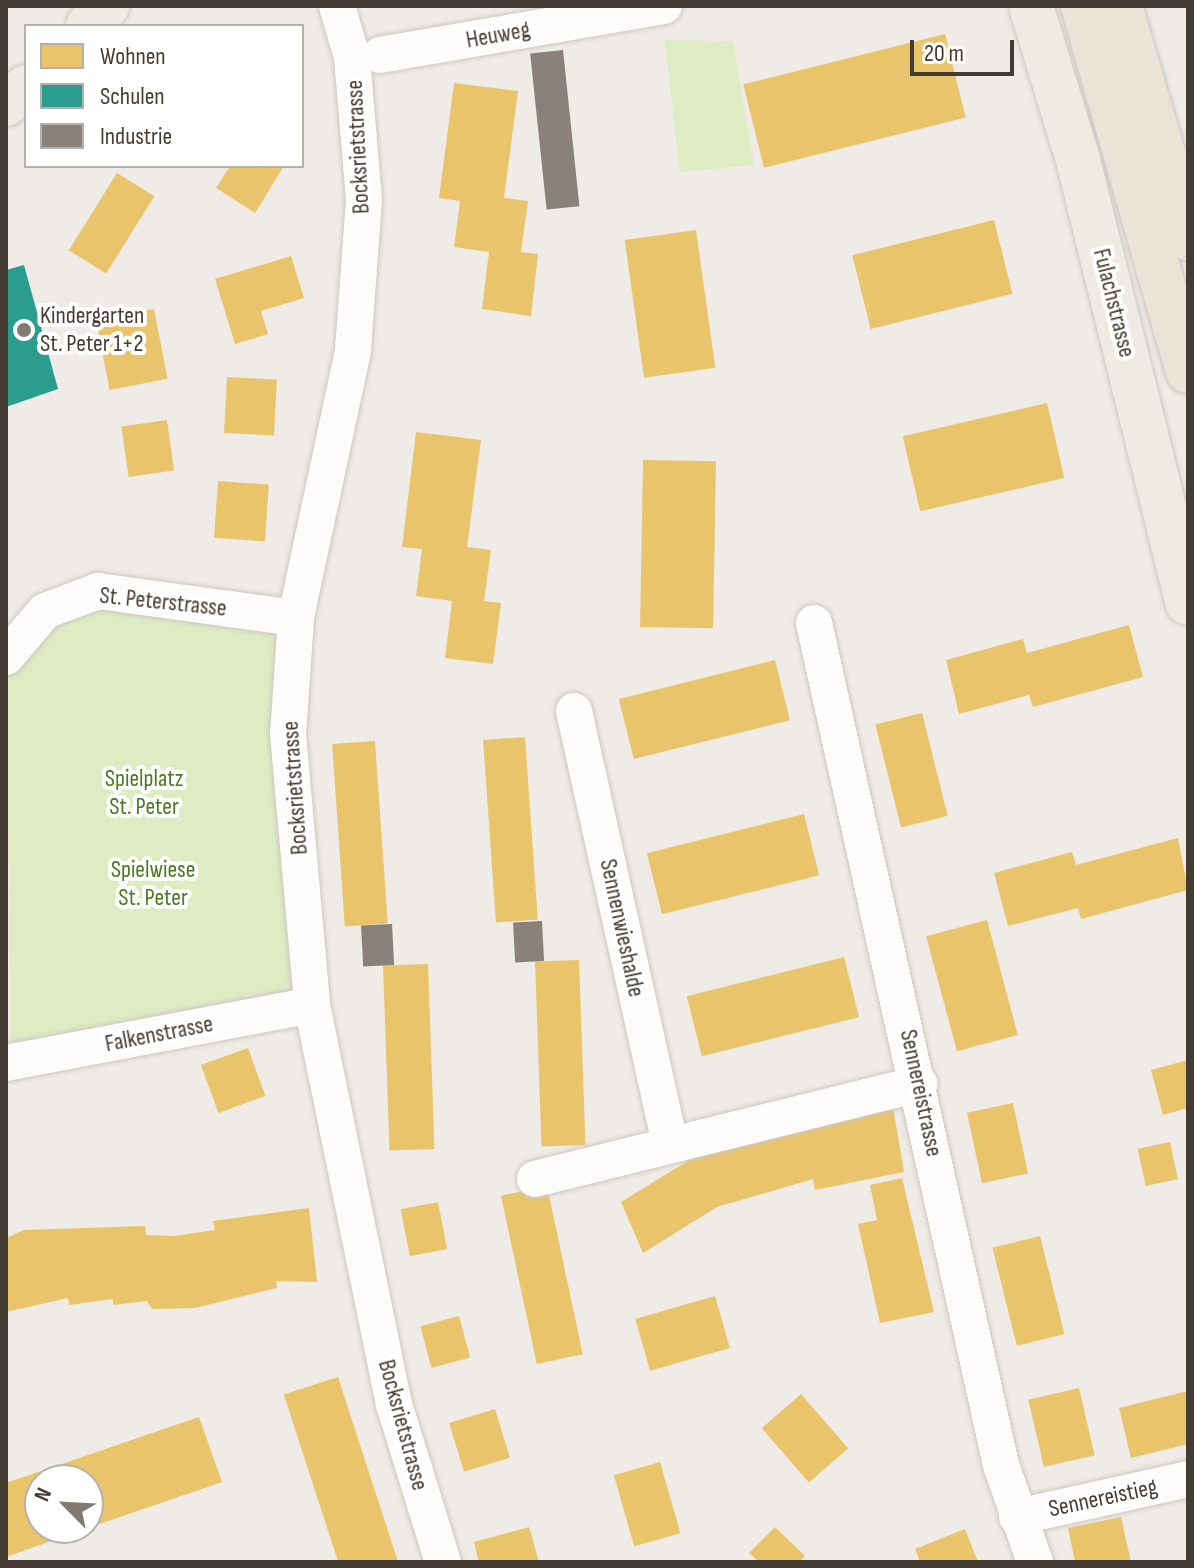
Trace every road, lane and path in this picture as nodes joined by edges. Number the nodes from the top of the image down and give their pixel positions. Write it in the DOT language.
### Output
graph roads {
  1 [pos="107,6"];
  2 [pos="337,6"];
  3 [pos="664,6"];
  4 [pos="1031,6"];
  5 [pos="1083,6"];
  6 [pos="1120,6"];
  7 [pos="615,10"];
  8 [pos="90,24"];
  9 [pos="380,55"];
  10 [pos="24,89"];
  11 [pos="6,104"];
  12 [pos="1153,115"];
  13 [pos="1188,187"];
  14 [pos="1188,238"];
  15 [pos="1188,371"];
  16 [pos="1188,603"];
  17 [pos="296,618"];
  18 [pos="814,623"];
  19 [pos="6,657"];
  20 [pos="574,711"];
  21 [pos="312,1005"];
  22 [pos="8,1055"];
  23 [pos="919,1084"];
  24 [pos="670,1145"];
  25 [pos="535,1179"];
  26 [pos="1188,1479"];
  27 [pos="1017,1517"];
  28 [pos="443,1562"];
  29 [pos="1035,1562"];
  1 -- 8 [label="main road"];
  2 -- 17 [label="street, Bocksrietstrasse"];
  3 -- 7 [label="street, Heuweg"];
  4 -- 16 [label="main road, Fulachstrasse"];
  5 -- 15 [label="highway"];
  6 -- 12 [label="highway"];
  7 -- 9 [label="street, Heuweg"];
  10 -- 11 [label="main road"];
  12 -- 13 [label="highway"];
  12 -- 14 [label="highway"];
  17 -- 19 [label="street, St. Peterstrasse"];
  17 -- 21 [label="street, Bocksrietstrasse"];
  18 -- 23 [label="street, Sennereistrasse"];
  20 -- 24 [label="street, Sennenwieshalde"];
  21 -- 22 [label="street, Falkenstrasse"];
  21 -- 28 [label="street, Bocksrietstrasse"];
  23 -- 24 [label="street"];
  23 -- 27 [label="street, Sennereistrasse"];
  24 -- 25 [label="street"];
  26 -- 27 [label="street, Sennereistieg"];
  27 -- 29 [label="street, Sennereistrasse"];
}
